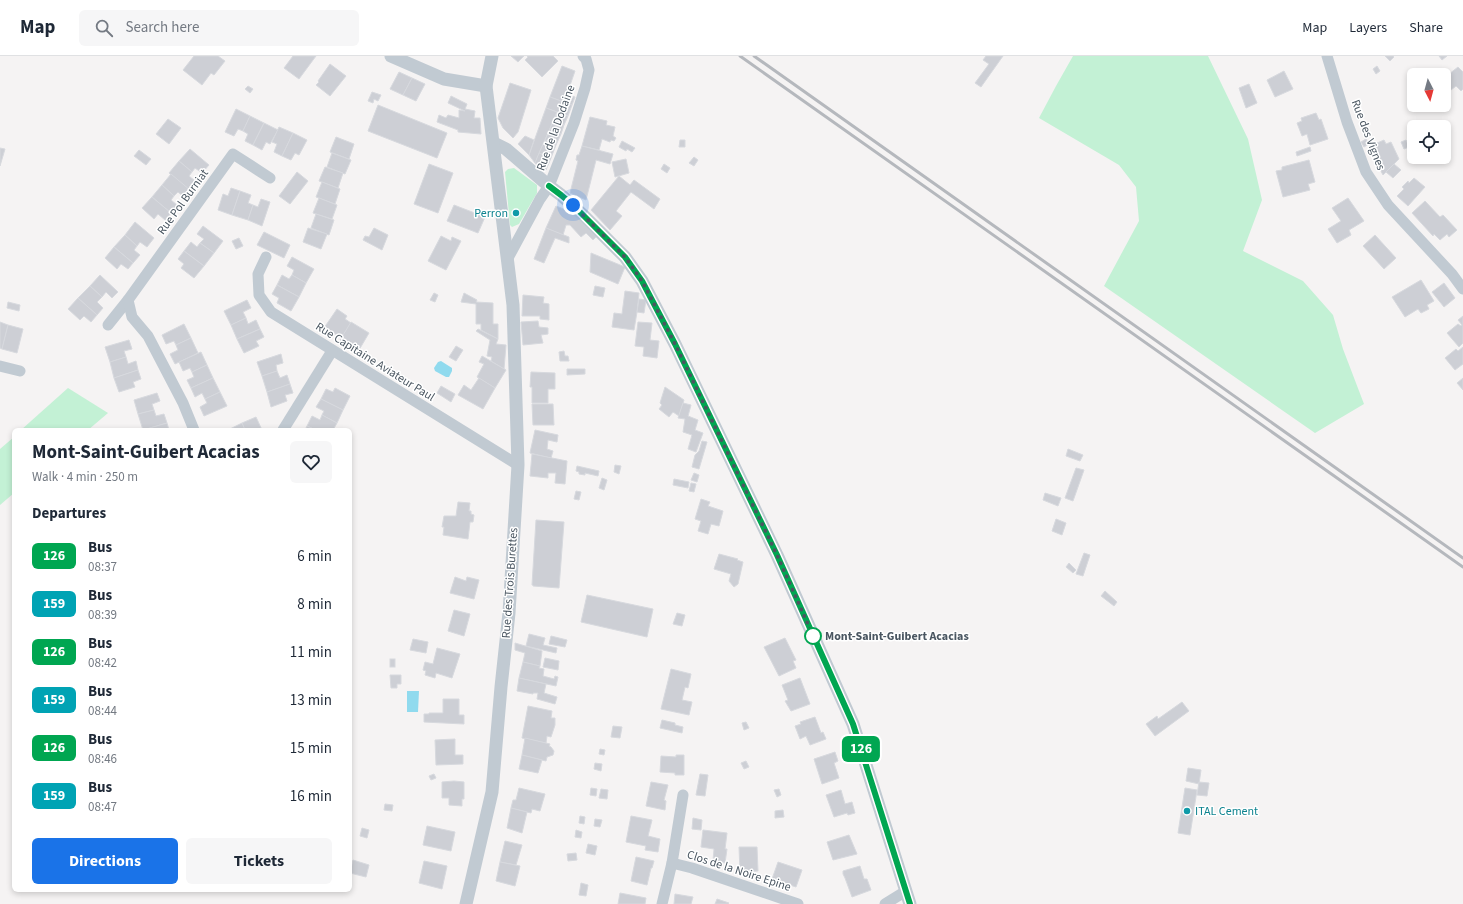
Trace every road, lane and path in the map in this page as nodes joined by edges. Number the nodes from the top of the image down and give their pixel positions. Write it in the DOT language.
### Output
graph roads {
  1 [pos="391,56"];
  2 [pos="492,56"];
  3 [pos="583,56"];
  4 [pos="1326,56"];
  5 [pos="486,86"];
  6 [pos="494,143"];
  7 [pos="270,178"];
  8 [pos="549,186"];
  9 [pos="266,257"];
  10 [pos="508,260"];
  11 [pos="1463,289"];
  12 [pos="128,300"];
  13 [pos="108,325"];
  14 [pos="332,351"];
  15 [pos="0,366"];
  16 [pos="20,371"];
  17 [pos="193,428"];
  18 [pos="284,428"];
  19 [pos="518,465"];
  20 [pos="684,795"];
  21 [pos="672,863"];
  22 [pos="906,890"];
  23 [pos="466,904"];
  24 [pos="662,904"];
  25 [pos="798,904"];
  26 [pos="885,904"];
  27 [pos="910,904"];
  1 -- 5 [label="street"];
  2 -- 5 [label="street, Rue des Trois Burettes"];
  3 -- 8 [label="street, Rue de la Dodaine"];
  4 -- 11 [label="street, Rue des Vignes"];
  5 -- 6 [label="street, Rue des Trois Burettes"];
  6 -- 8 [label="street"];
  6 -- 10 [label="street, Rue des Trois Burettes"];
  7 -- 12 [label="street, Rue Pol Burniat"];
  8 -- 10 [label="street, Rue de la Dodaine"];
  8 -- 22 [label="street"];
  9 -- 14 [label="street, Rue Capitaine Aviateur Paul"];
  10 -- 19 [label="street, Rue des Trois Burettes"];
  12 -- 13 [label="street, Rue Pol Burniat"];
  12 -- 17 [label="street"];
  14 -- 18 [label="street"];
  14 -- 19 [label="street, Rue Capitaine Aviateur Paul"];
  15 -- 16 [label="street"];
  19 -- 23 [label="street, Rue des Trois Burettes"];
  20 -- 21 [label="street, Clos de la Noire Epine"];
  21 -- 24 [label="street, Clos de la Noire Epine"];
  21 -- 25 [label="street, Clos de la Noire Epine"];
  22 -- 26 [label="street"];
  22 -- 27 [label="street"];
}
